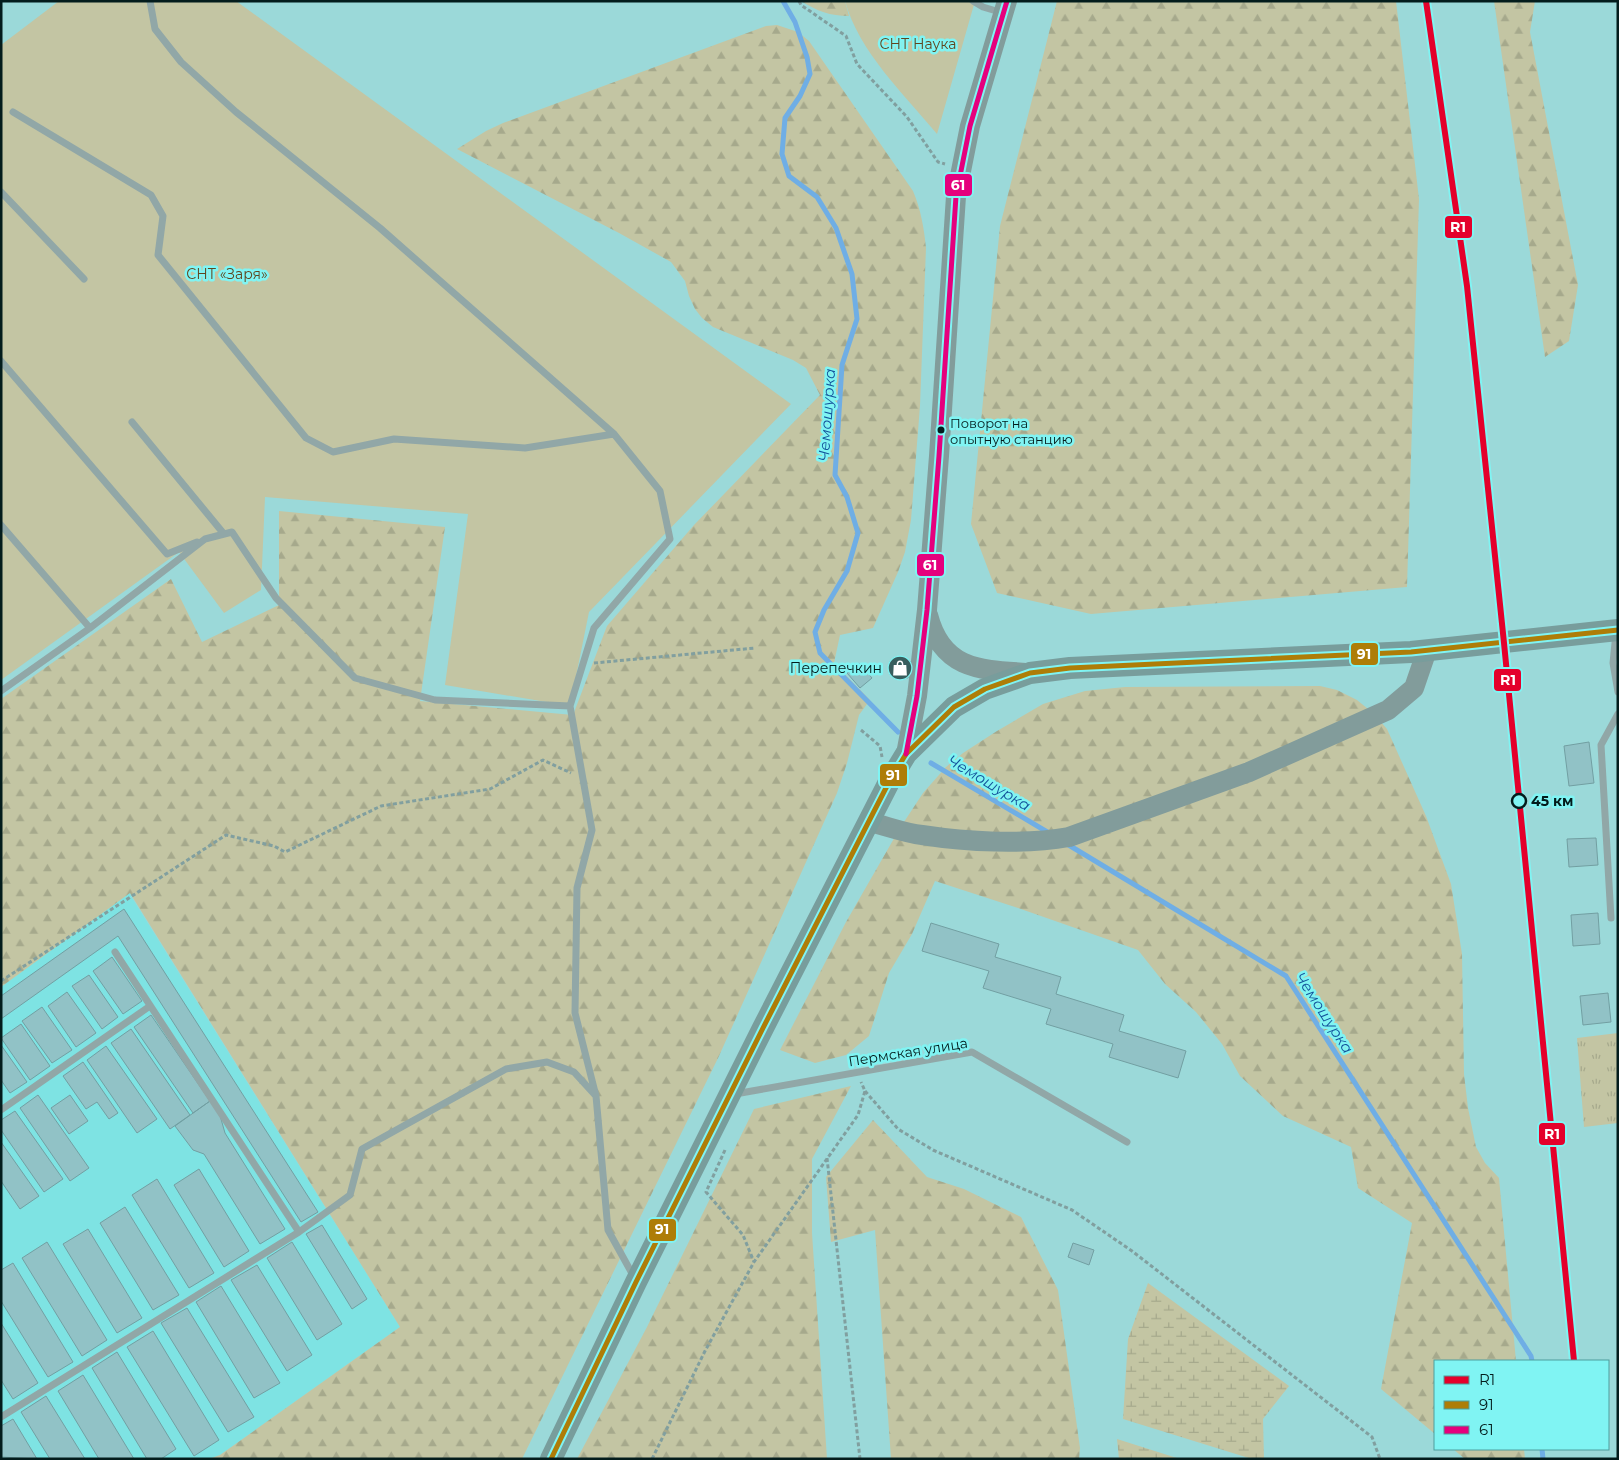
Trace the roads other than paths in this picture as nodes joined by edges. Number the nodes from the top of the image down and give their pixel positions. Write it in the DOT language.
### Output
graph roads {
  1 [pos="150,1"];
  2 [pos="973,1"];
  3 [pos="1005,7"];
  4 [pos="13,112"];
  5 [pos="1,192"];
  6 [pos="84,279"];
  7 [pos="1,361"];
  8 [pos="132,422"];
  9 [pos="614,434"];
  10 [pos="1,525"];
  11 [pos="224,534"];
  12 [pos="205,539"];
  13 [pos="927,610"];
  14 [pos="90,628"];
  15 [pos="1617,630"];
  16 [pos="1427,650"];
  17 [pos="1030,673"];
  18 [pos="2,690"];
  19 [pos="1618,692"];
  20 [pos="570,706"];
  21 [pos="1618,714"];
  22 [pos="906,754"];
  23 [pos="870,822"];
  24 [pos="1611,918"];
  25 [pos="115,952"];
  26 [pos="150,1006"];
  27 [pos="730,1095"];
  28 [pos="596,1096"];
  29 [pos="1,1110"];
  30 [pos="1128,1142"];
  31 [pos="299,1232"];
  32 [pos="636,1282"];
  33 [pos="1,1417"];
  34 [pos="551,1459"];
  1 -- 9 [label="lane"];
  2 -- 3 [label="lane"];
  3 -- 13 [label="street"];
  4 -- 9 [label="lane"];
  5 -- 6 [label="lane"];
  7 -- 12 [label="lane"];
  8 -- 11 [label="lane"];
  9 -- 20 [label="lane"];
  10 -- 14 [label="lane"];
  11 -- 12 [label="lane"];
  11 -- 20 [label="lane"];
  12 -- 14 [label="lane"];
  13 -- 17 [label="street"];
  13 -- 22 [label="street"];
  14 -- 18 [label="lane"];
  15 -- 16 [label="main road"];
  15 -- 19 [label="lane"];
  16 -- 17 [label="main road"];
  16 -- 23 [label="street"];
  17 -- 22 [label="main road"];
  20 -- 28 [label="lane"];
  21 -- 24 [label="lane"];
  22 -- 23 [label="main road"];
  23 -- 27 [label="main road"];
  25 -- 26 [label="lane"];
  26 -- 29 [label="lane"];
  26 -- 31 [label="lane"];
  27 -- 30 [label="lane, Пермская улица"];
  27 -- 32 [label="main road"];
  28 -- 31 [label="lane"];
  28 -- 32 [label="lane"];
  31 -- 33 [label="lane"];
  32 -- 34 [label="main road"];
}
